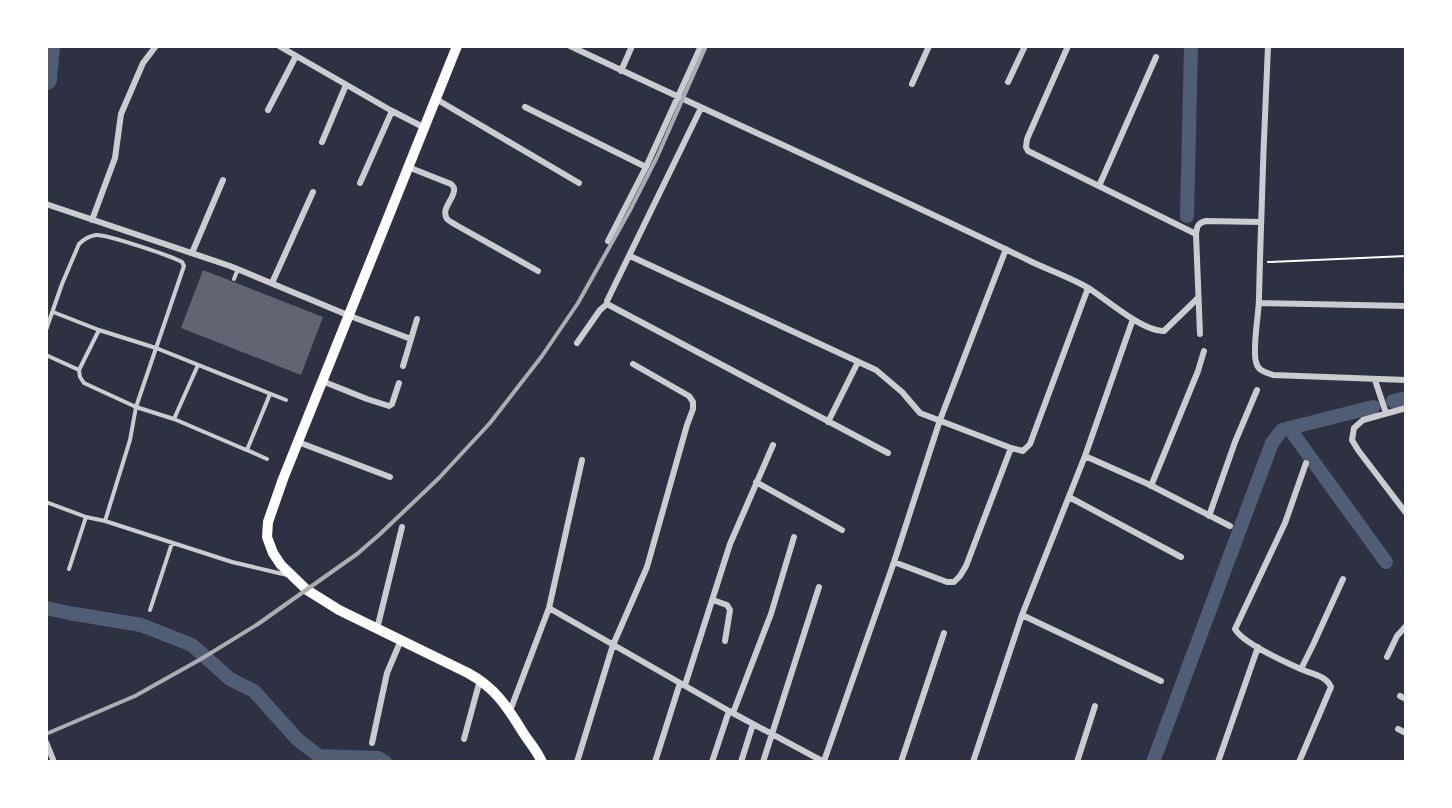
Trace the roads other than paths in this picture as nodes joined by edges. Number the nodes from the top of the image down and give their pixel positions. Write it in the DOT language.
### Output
graph roads {
  1 [pos="146,46"];
  2 [pos="279,46"];
  3 [pos="458,46"];
  4 [pos="570,46"];
  5 [pos="632,46"];
  6 [pos="701,46"];
  7 [pos="929,46"];
  8 [pos="1025,46"];
  9 [pos="1068,46"];
  10 [pos="1268,46"];
  11 [pos="154,48"];
  12 [pos="296,56"];
  13 [pos="1156,57"];
  14 [pos="621,71"];
  15 [pos="1008,82"];
  16 [pos="912,84"];
  17 [pos="346,85"];
  18 [pos="678,97"];
  19 [pos="436,99"];
  20 [pos="525,107"];
  21 [pos="701,108"];
  22 [pos="268,110"];
  23 [pos="392,111"];
  24 [pos="425,128"];
  25 [pos="322,142"];
  26 [pos="408,167"];
  27 [pos="646,167"];
  28 [pos="223,180"];
  29 [pos="360,183"];
  30 [pos="579,183"];
  31 [pos="1099,186"];
  32 [pos="313,192"];
  33 [pos="46,204"];
  34 [pos="92,219"];
  35 [pos="1261,222"];
  36 [pos="1196,234"];
  37 [pos="608,241"];
  38 [pos="1006,249"];
  39 [pos="192,253"];
  40 [pos="630,256"];
  41 [pos="238,269"];
  42 [pos="538,271"];
  43 [pos="234,279"];
  44 [pos="272,284"];
  45 [pos="1088,288"];
  46 [pos="1198,298"];
  47 [pos="1259,303"];
  48 [pos="607,304"];
  49 [pos="1406,306"];
  50 [pos="53,312"];
  51 [pos="350,316"];
  52 [pos="417,319"];
  53 [pos="1133,319"];
  54 [pos="46,330"];
  55 [pos="99,330"];
  56 [pos="1200,334"];
  57 [pos="411,339"];
  58 [pos="577,343"];
  59 [pos="156,348"];
  60 [pos="1204,351"];
  61 [pos="46,355"];
  62 [pos="858,362"];
  63 [pos="633,364"];
  64 [pos="198,365"];
  65 [pos="402,366"];
  66 [pos="79,370"];
  67 [pos="1375,380"];
  68 [pos="1406,380"];
  69 [pos="322,381"];
  70 [pos="399,383"];
  71 [pos="1257,390"];
  72 [pos="270,394"];
  73 [pos="286,400"];
  74 [pos="136,406"];
  75 [pos="1406,408"];
  76 [pos="1386,413"];
  77 [pos="174,419"];
  78 [pos="940,420"];
  79 [pos="828,422"];
  80 [pos="298,442"];
  81 [pos="773,445"];
  82 [pos="1011,448"];
  83 [pos="248,450"];
  84 [pos="888,453"];
  85 [pos="1084,456"];
  86 [pos="267,459"];
  87 [pos="582,460"];
  88 [pos="1306,463"];
  89 [pos="390,477"];
  90 [pos="756,482"];
  91 [pos="1151,486"];
  92 [pos="1068,497"];
  93 [pos="46,502"];
  94 [pos="1406,513"];
  95 [pos="1209,516"];
  96 [pos="86,517"];
  97 [pos="105,522"];
  98 [pos="1230,526"];
  99 [pos="402,527"];
  100 [pos="842,530"];
  101 [pos="794,537"];
  102 [pos="172,543"];
  103 [pos="1182,556"];
  104 [pos="894,562"];
  105 [pos="69,569"];
  106 [pos="293,577"];
  107 [pos="1343,579"];
  108 [pos="819,587"];
  109 [pos="713,600"];
  110 [pos="549,608"];
  111 [pos="150,610"];
  112 [pos="1022,615"];
  113 [pos="1406,626"];
  114 [pos="377,629"];
  115 [pos="944,633"];
  116 [pos="400,640"];
  117 [pos="725,641"];
  118 [pos="613,645"];
  119 [pos="1258,647"];
  120 [pos="1387,657"];
  121 [pos="1301,669"];
  122 [pos="481,680"];
  123 [pos="1161,681"];
  124 [pos="682,684"];
  125 [pos="1095,706"];
  126 [pos="510,712"];
  127 [pos="731,712"];
  128 [pos="753,724"];
  129 [pos="1398,729"];
  130 [pos="1406,733"];
  131 [pos="773,735"];
  132 [pos="464,740"];
  133 [pos="46,742"];
  134 [pos="372,743"];
  135 [pos="824,761"];
  136 [pos="54,762"];
  137 [pos="542,762"];
  138 [pos="577,762"];
  139 [pos="656,762"];
  140 [pos="712,762"];
  141 [pos="741,762"];
  142 [pos="764,762"];
  143 [pos="901,762"];
  144 [pos="973,762"];
  145 [pos="1077,762"];
  146 [pos="1218,762"];
  147 [pos="1299,762"];
  1 -- 11 [label="street"];
  2 -- 12 [label="street"];
  3 -- 19 [label="main road"];
  4 -- 14 [label="street"];
  5 -- 14 [label="street"];
  6 -- 18 [label="street"];
  7 -- 16 [label="street"];
  8 -- 15 [label="street"];
  9 -- 31 [label="street"];
  10 -- 35 [label="street"];
  11 -- 34 [label="street"];
  12 -- 17 [label="street"];
  12 -- 22 [label="street"];
  13 -- 31 [label="street"];
  14 -- 18 [label="street"];
  17 -- 23 [label="street"];
  17 -- 25 [label="street"];
  18 -- 21 [label="street"];
  18 -- 27 [label="street"];
  19 -- 24 [label="main road"];
  19 -- 30 [label="street"];
  20 -- 27 [label="street"];
  21 -- 38 [label="street"];
  21 -- 40 [label="street"];
  23 -- 24 [label="street"];
  23 -- 29 [label="street"];
  24 -- 26 [label="main road"];
  26 -- 42 [label="street"];
  26 -- 51 [label="main road"];
  27 -- 37 [label="street"];
  28 -- 39 [label="street"];
  31 -- 36 [label="street"];
  32 -- 44 [label="street"];
  33 -- 34 [label="street"];
  34 -- 39 [label="street"];
  35 -- 36 [label="street"];
  35 -- 47 [label="street"];
  36 -- 46 [label="street"];
  38 -- 45 [label="street"];
  38 -- 78 [label="street"];
  39 -- 41 [label="street"];
  40 -- 48 [label="street"];
  40 -- 62 [label="street"];
  41 -- 43 [label="lane"];
  41 -- 44 [label="street"];
  44 -- 51 [label="street"];
  45 -- 53 [label="street"];
  45 -- 82 [label="street"];
  46 -- 53 [label="street"];
  46 -- 56 [label="street"];
  47 -- 49 [label="street"];
  47 -- 67 [label="street"];
  48 -- 58 [label="street"];
  48 -- 79 [label="street"];
  50 -- 54 [label="lane"];
  50 -- 55 [label="lane"];
  50 -- 59 [label="lane"];
  51 -- 57 [label="street"];
  51 -- 69 [label="main road"];
  52 -- 57 [label="street"];
  53 -- 85 [label="street"];
  55 -- 59 [label="lane"];
  55 -- 66 [label="lane"];
  57 -- 65 [label="street"];
  59 -- 64 [label="lane"];
  59 -- 74 [label="lane"];
  60 -- 91 [label="street"];
  61 -- 66 [label="lane"];
  62 -- 78 [label="street"];
  62 -- 79 [label="street"];
  63 -- 118 [label="street"];
  64 -- 72 [label="lane"];
  64 -- 77 [label="lane"];
  66 -- 74 [label="lane"];
  67 -- 68 [label="street"];
  67 -- 76 [label="street"];
  69 -- 70 [label="street"];
  69 -- 80 [label="main road"];
  71 -- 95 [label="street"];
  72 -- 73 [label="lane"];
  72 -- 83 [label="lane"];
  74 -- 77 [label="lane"];
  74 -- 97 [label="lane"];
  75 -- 76 [label="street"];
  76 -- 94 [label="street"];
  77 -- 83 [label="lane"];
  78 -- 82 [label="street"];
  78 -- 104 [label="street"];
  79 -- 84 [label="street"];
  80 -- 89 [label="street"];
  80 -- 106 [label="main road"];
  81 -- 90 [label="street"];
  82 -- 104 [label="street"];
  83 -- 86 [label="lane"];
  85 -- 91 [label="street"];
  85 -- 92 [label="street"];
  87 -- 110 [label="street"];
  88 -- 119 [label="street"];
  90 -- 100 [label="street"];
  90 -- 109 [label="street"];
  91 -- 95 [label="street"];
  92 -- 103 [label="street"];
  92 -- 112 [label="street"];
  93 -- 96 [label="lane"];
  95 -- 98 [label="street"];
  96 -- 97 [label="lane"];
  96 -- 105 [label="lane"];
  97 -- 102 [label="lane"];
  99 -- 114 [label="street"];
  101 -- 127 [label="street"];
  102 -- 106 [label="lane"];
  102 -- 111 [label="lane"];
  104 -- 135 [label="street"];
  106 -- 114 [label="main road"];
  107 -- 121 [label="street"];
  108 -- 131 [label="street"];
  109 -- 117 [label="street"];
  109 -- 124 [label="street"];
  110 -- 118 [label="street"];
  110 -- 126 [label="street"];
  112 -- 123 [label="street"];
  112 -- 144 [label="street"];
  113 -- 120 [label="street"];
  114 -- 116 [label="main road"];
  115 -- 143 [label="street"];
  116 -- 122 [label="main road"];
  116 -- 134 [label="street"];
  118 -- 124 [label="street"];
  118 -- 138 [label="street"];
  119 -- 121 [label="street"];
  119 -- 146 [label="street"];
  121 -- 147 [label="street"];
  122 -- 126 [label="main road"];
  122 -- 132 [label="street"];
  124 -- 127 [label="street"];
  124 -- 139 [label="street"];
  125 -- 145 [label="street"];
  126 -- 137 [label="main road"];
  127 -- 128 [label="street"];
  127 -- 140 [label="street"];
  128 -- 131 [label="street"];
  128 -- 141 [label="street"];
  129 -- 130 [label="street"];
  131 -- 135 [label="street"];
  131 -- 142 [label="street"];
  133 -- 136 [label="street"];
}
